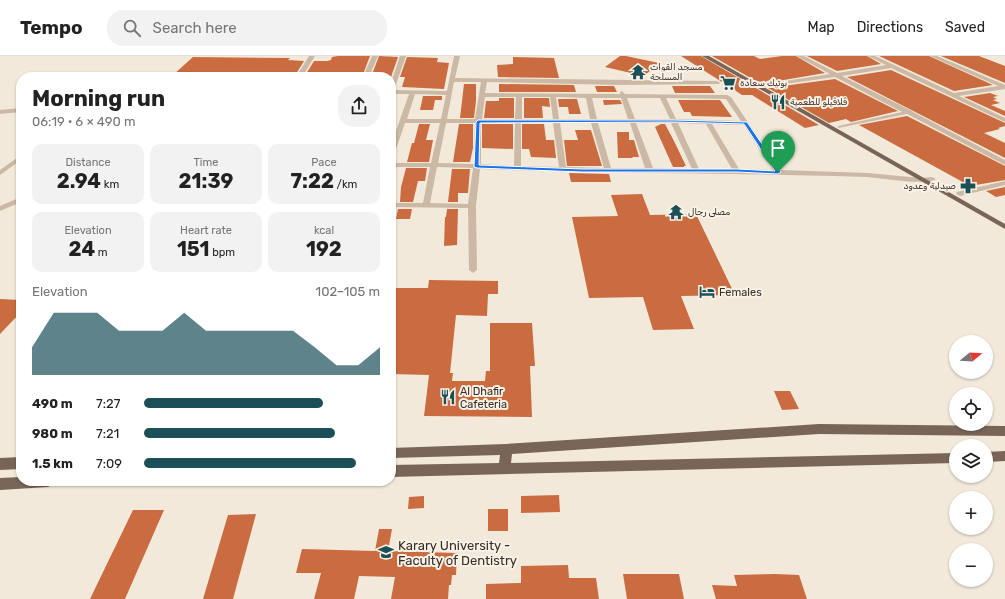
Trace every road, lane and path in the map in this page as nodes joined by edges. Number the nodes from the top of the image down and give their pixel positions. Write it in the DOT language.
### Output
graph roads {
  1 [pos="312,56"];
  2 [pos="375,56"];
  3 [pos="403,56"];
  4 [pos="457,56"];
  5 [pos="705,56"];
  6 [pos="713,56"];
  7 [pos="800,56"];
  8 [pos="871,56"];
  9 [pos="933,56"];
  10 [pos="891,66"];
  11 [pos="302,72"];
  12 [pos="368,72"];
  13 [pos="835,74"];
  14 [pos="396,77"];
  15 [pos="452,80"];
  16 [pos="484,80"];
  17 [pos="619,83"];
  18 [pos="717,83"];
  19 [pos="766,86"];
  20 [pos="1005,87"];
  21 [pos="396,92"];
  22 [pos="413,92"];
  23 [pos="449,93"];
  24 [pos="481,95"];
  25 [pos="954,95"];
  26 [pos="519,96"];
  27 [pos="553,97"];
  28 [pos="589,97"];
  29 [pos="623,97"];
  30 [pos="663,98"];
  31 [pos="16,110"];
  32 [pos="0,112"];
  33 [pos="910,112"];
  34 [pos="1005,120"];
  35 [pos="403,121"];
  36 [pos="556,121"];
  37 [pos="594,121"];
  38 [pos="632,121"];
  39 [pos="674,121"];
  40 [pos="443,122"];
  41 [pos="478,122"];
  42 [pos="520,122"];
  43 [pos="708,122"];
  44 [pos="746,123"];
  45 [pos="840,127"];
  46 [pos="396,136"];
  47 [pos="16,161"];
  48 [pos="1005,163"];
  49 [pos="396,165"];
  50 [pos="436,165"];
  51 [pos="477,167"];
  52 [pos="517,169"];
  53 [pos="563,170"];
  54 [pos="608,170"];
  55 [pos="737,170"];
  56 [pos="650,171"];
  57 [pos="697,171"];
  58 [pos="778,172"];
  59 [pos="0,173"];
  60 [pos="932,179"];
  61 [pos="920,180"];
  62 [pos="1005,183"];
  63 [pos="960,194"];
  64 [pos="16,202"];
  65 [pos="396,205"];
  66 [pos="426,205"];
  67 [pos="472,206"];
  68 [pos="0,210"];
  69 [pos="1005,219"];
  70 [pos="1005,227"];
  71 [pos="473,270"];
  72 [pos="1005,431"];
  73 [pos="506,449"];
  74 [pos="396,453"];
  75 [pos="1005,456"];
  76 [pos="993,457"];
  77 [pos="949,458"];
  78 [pos="0,464"];
  79 [pos="16,464"];
  80 [pos="505,468"];
  81 [pos="396,471"];
  82 [pos="16,483"];
  83 [pos="0,484"];
  1 -- 11 [label="street"];
  2 -- 12 [label="street"];
  3 -- 14 [label="street"];
  4 -- 15 [label="street"];
  5 -- 61 [label="main road"];
  6 -- 19 [label="main road"];
  7 -- 13 [label="street"];
  8 -- 10 [label="street"];
  9 -- 20 [label="street"];
  10 -- 13 [label="street"];
  10 -- 25 [label="street"];
  13 -- 19 [label="street"];
  13 -- 33 [label="street"];
  15 -- 16 [label="street"];
  15 -- 23 [label="street"];
  16 -- 17 [label="street"];
  16 -- 24 [label="street"];
  17 -- 18 [label="street"];
  17 -- 29 [label="street"];
  19 -- 45 [label="main road"];
  20 -- 25 [label="street"];
  21 -- 22 [label="street"];
  22 -- 23 [label="street"];
  22 -- 35 [label="street"];
  23 -- 40 [label="street"];
  24 -- 26 [label="street"];
  24 -- 41 [label="street"];
  25 -- 34 [label="street"];
  26 -- 27 [label="street"];
  26 -- 42 [label="street"];
  27 -- 28 [label="street"];
  27 -- 36 [label="street"];
  28 -- 29 [label="street"];
  28 -- 37 [label="street"];
  29 -- 30 [label="street"];
  29 -- 38 [label="street"];
  30 -- 39 [label="street"];
  30 -- 44 [label="street"];
  31 -- 32 [label="street"];
  33 -- 45 [label="street"];
  33 -- 48 [label="street"];
  35 -- 40 [label="street"];
  35 -- 46 [label="street"];
  36 -- 37 [label="street"];
  36 -- 42 [label="street"];
  36 -- 53 [label="street"];
  37 -- 38 [label="street"];
  37 -- 54 [label="street"];
  38 -- 39 [label="street"];
  38 -- 56 [label="street"];
  39 -- 43 [label="street"];
  39 -- 57 [label="street"];
  40 -- 41 [label="street"];
  40 -- 50 [label="street"];
  41 -- 42 [label="street"];
  41 -- 51 [label="street"];
  42 -- 52 [label="street"];
  43 -- 44 [label="street"];
  43 -- 55 [label="street"];
  44 -- 58 [label="street"];
  45 -- 60 [label="main road"];
  47 -- 59 [label="street"];
  49 -- 50 [label="street"];
  50 -- 51 [label="street"];
  50 -- 66 [label="street"];
  51 -- 52 [label="street"];
  51 -- 67 [label="street"];
  52 -- 53 [label="street"];
  53 -- 54 [label="street"];
  54 -- 56 [label="street"];
  55 -- 57 [label="street"];
  55 -- 58 [label="street"];
  56 -- 57 [label="street"];
  58 -- 61 [label="street"];
  60 -- 61 [label="street"];
  60 -- 63 [label="main road"];
  61 -- 70 [label="main road"];
  62 -- 63 [label="street"];
  63 -- 69 [label="main road"];
  64 -- 68 [label="street"];
  65 -- 66 [label="street"];
  66 -- 67 [label="street"];
  67 -- 71 [label="street"];
  72 -- 73 [label="main road"];
  73 -- 74 [label="main road"];
  73 -- 80 [label="main road"];
  75 -- 76 [label="main road"];
  77 -- 80 [label="main road"];
  78 -- 79 [label="main road"];
  80 -- 81 [label="main road"];
  82 -- 83 [label="main road"];
}
